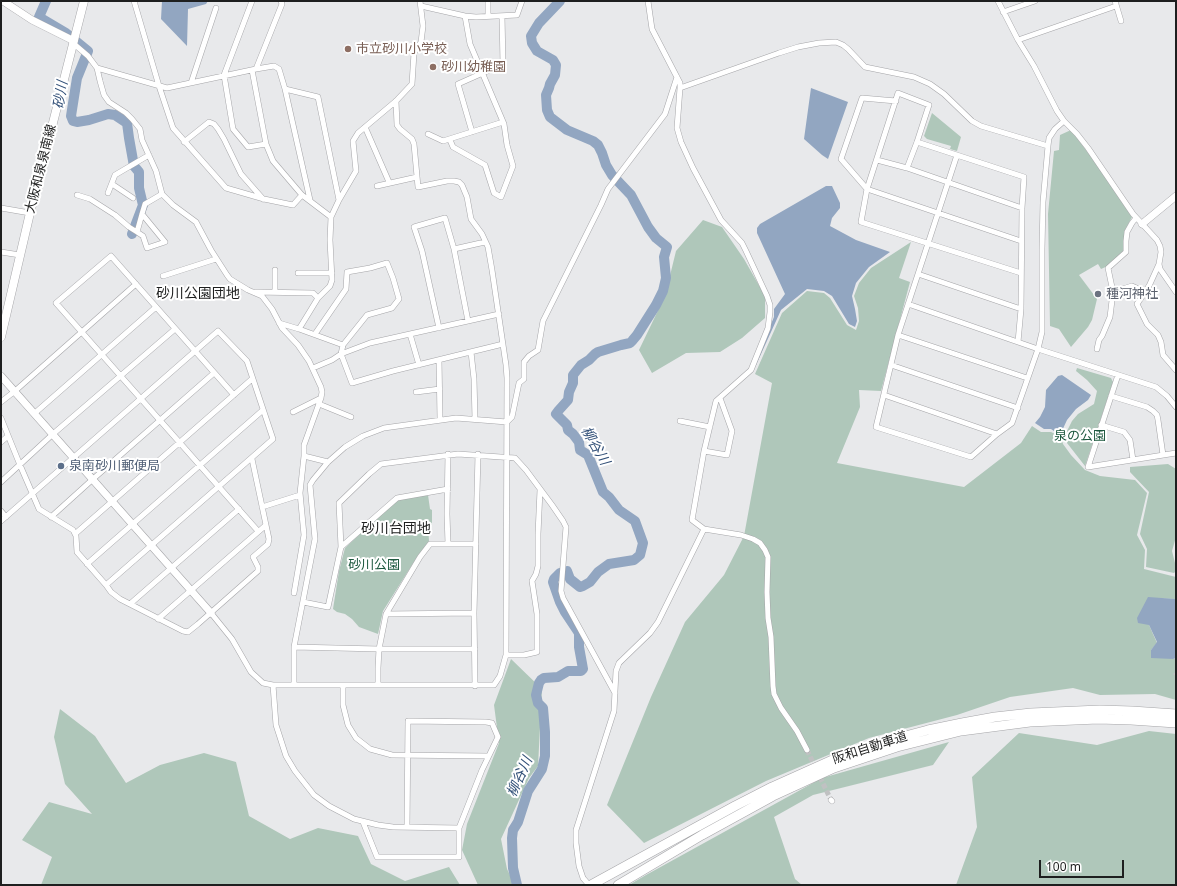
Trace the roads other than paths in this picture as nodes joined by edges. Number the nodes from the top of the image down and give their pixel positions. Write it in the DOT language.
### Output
graph roads {
  1 [pos="3,1"];
  2 [pos="84,1"];
  3 [pos="134,1"];
  4 [pos="252,1"];
  5 [pos="281,1"];
  6 [pos="488,1"];
  7 [pos="522,1"];
  8 [pos="648,1"];
  9 [pos="998,1"];
  10 [pos="1035,1"];
  11 [pos="421,4"];
  12 [pos="1116,4"];
  13 [pos="216,8"];
  14 [pos="1003,12"];
  15 [pos="465,16"];
  16 [pos="488,16"];
  17 [pos="502,16"];
  18 [pos="1121,21"];
  19 [pos="1018,40"];
  20 [pos="74,42"];
  21 [pos="97,68"];
  22 [pos="254,69"];
  23 [pos="482,73"];
  24 [pos="224,75"];
  25 [pos="677,77"];
  26 [pos="191,83"];
  27 [pos="159,86"];
  28 [pos="680,88"];
  29 [pos="285,89"];
  30 [pos="396,101"];
  31 [pos="896,101"];
  32 [pos="1064,121"];
  33 [pos="503,122"];
  34 [pos="365,127"];
  35 [pos="472,132"];
  36 [pos="428,134"];
  37 [pos="450,140"];
  38 [pos="184,142"];
  39 [pos="917,142"];
  40 [pos="266,144"];
  41 [pos="1048,146"];
  42 [pos="149,155"];
  43 [pos="957,155"];
  44 [pos="877,160"];
  45 [pos="907,168"];
  46 [pos="417,177"];
  47 [pos="389,182"];
  48 [pos="948,183"];
  49 [pos="112,184"];
  50 [pos="377,186"];
  51 [pos="867,188"];
  52 [pos="108,193"];
  53 [pos="162,194"];
  54 [pos="78,195"];
  55 [pos="302,195"];
  56 [pos="1176,196"];
  57 [pos="133,198"];
  58 [pos="264,199"];
  59 [pos="310,200"];
  60 [pos="339,200"];
  61 [pos="1,208"];
  62 [pos="1022,208"];
  63 [pos="30,213"];
  64 [pos="938,213"];
  65 [pos="142,214"];
  66 [pos="331,217"];
  67 [pos="1136,218"];
  68 [pos="1142,224"];
  69 [pos="137,232"];
  70 [pos="485,242"];
  71 [pos="1021,242"];
  72 [pos="928,243"];
  73 [pos="454,249"];
  74 [pos="1,252"];
  75 [pos="20,255"];
  76 [pos="216,259"];
  77 [pos="1159,264"];
  78 [pos="275,270"];
  79 [pos="298,273"];
  80 [pos="332,273"];
  81 [pos="1021,273"];
  82 [pos="918,274"];
  83 [pos="163,276"];
  84 [pos="136,284"];
  85 [pos="252,292"];
  86 [pos="275,292"];
  87 [pos="1113,292"];
  88 [pos="1145,292"];
  89 [pos="1176,292"];
  90 [pos="318,298"];
  91 [pos="908,304"];
  92 [pos="156,307"];
  93 [pos="1021,309"];
  94 [pos="499,314"];
  95 [pos="468,321"];
  96 [pos="279,323"];
  97 [pos="439,328"];
  98 [pos="175,329"];
  99 [pos="299,329"];
  100 [pos="82,332"];
  101 [pos="315,334"];
  102 [pos="410,334"];
  103 [pos="898,335"];
  104 [pos="1,337"];
  105 [pos="1018,342"];
  106 [pos="503,344"];
  107 [pos="343,345"];
  108 [pos="1038,349"];
  109 [pos="1096,350"];
  110 [pos="195,351"];
  111 [pos="471,352"];
  112 [pos="341,354"];
  113 [pos="101,355"];
  114 [pos="439,360"];
  115 [pos="891,364"];
  116 [pos="418,365"];
  117 [pos="313,368"];
  118 [pos="1176,370"];
  119 [pos="214,373"];
  120 [pos="1118,375"];
  121 [pos="1,376"];
  122 [pos="121,376"];
  123 [pos="1027,378"];
  124 [pos="252,379"];
  125 [pos="440,389"];
  126 [pos="15,392"];
  127 [pos="416,392"];
  128 [pos="234,395"];
  129 [pos="884,395"];
  130 [pos="1111,396"];
  131 [pos="141,398"];
  132 [pos="321,398"];
  133 [pos="720,398"];
  134 [pos="1,402"];
  135 [pos="319,404"];
  136 [pos="1176,407"];
  137 [pos="1018,408"];
  138 [pos="263,410"];
  139 [pos="293,412"];
  140 [pos="34,413"];
  141 [pos="351,417"];
  142 [pos="1,418"];
  143 [pos="474,419"];
  144 [pos="160,420"];
  145 [pos="440,420"];
  146 [pos="680,421"];
  147 [pos="508,422"];
  148 [pos="1102,425"];
  149 [pos="710,427"];
  150 [pos="53,434"];
  151 [pos="997,434"];
  152 [pos="8,436"];
  153 [pos="1,442"];
  154 [pos="180,443"];
  155 [pos="704,451"];
  156 [pos="1176,452"];
  157 [pos="448,454"];
  158 [pos="478,454"];
  159 [pos="1163,455"];
  160 [pos="304,456"];
  161 [pos="508,456"];
  162 [pos="74,458"];
  163 [pos="252,459"];
  164 [pos="1133,460"];
  165 [pos="328,462"];
  166 [pos="20,465"];
  167 [pos="199,465"];
  168 [pos="93,479"];
  169 [pos="1,482"];
  170 [pos="218,487"];
  171 [pos="448,489"];
  172 [pos="540,490"];
  173 [pos="32,494"];
  174 [pos="300,495"];
  175 [pos="113,501"];
  176 [pos="262,507"];
  177 [pos="239,509"];
  178 [pos="1,511"];
  179 [pos="6,517"];
  180 [pos="51,517"];
  181 [pos="1,521"];
  182 [pos="132,523"];
  183 [pos="266,524"];
  184 [pos="704,529"];
  185 [pos="258,531"];
  186 [pos="75,534"];
  187 [pos="448,544"];
  188 [pos="476,544"];
  189 [pos="152,546"];
  190 [pos="341,547"];
  191 [pos="87,564"];
  192 [pos="171,568"];
  193 [pos="106,586"];
  194 [pos="191,590"];
  195 [pos="294,593"];
  196 [pos="302,602"];
  197 [pos="130,604"];
  198 [pos="211,613"];
  199 [pos="386,614"];
  200 [pos="474,614"];
  201 [pos="158,619"];
  202 [pos="294,647"];
  203 [pos="379,649"];
  204 [pos="475,649"];
  205 [pos="506,655"];
  206 [pos="294,684"];
  207 [pos="273,685"];
  208 [pos="343,685"];
  209 [pos="378,685"];
  210 [pos="475,686"];
  211 [pos="615,693"];
  212 [pos="1176,714"];
  213 [pos="1176,723"];
  214 [pos="807,750"];
  215 [pos="407,756"];
  216 [pos="488,756"];
  217 [pos="363,822"];
  218 [pos="407,827"];
  219 [pos="459,828"];
  220 [pos="590,885"];
  221 [pos="618,885"];
  1 -- 20 [label="street"];
  2 -- 20 [label="main road, 大阪和泉泉南線"];
  3 -- 27 [label="street"];
  4 -- 24 [label="street"];
  5 -- 22 [label="street"];
  6 -- 16 [label="street"];
  7 -- 17 [label="street"];
  8 -- 25 [label="street"];
  9 -- 14 [label="street"];
  10 -- 14 [label="street"];
  11 -- 15 [label="street"];
  11 -- 30 [label="street"];
  12 -- 18 [label="street"];
  12 -- 19 [label="street"];
  13 -- 26 [label="street"];
  14 -- 19 [label="street"];
  15 -- 16 [label="street"];
  15 -- 23 [label="street"];
  16 -- 17 [label="street"];
  17 -- 23 [label="street"];
  19 -- 32 [label="street"];
  20 -- 21 [label="street"];
  20 -- 63 [label="main road, 大阪和泉泉南線"];
  21 -- 27 [label="street"];
  21 -- 42 [label="street"];
  22 -- 24 [label="street"];
  22 -- 29 [label="street"];
  22 -- 40 [label="street"];
  23 -- 33 [label="street"];
  23 -- 35 [label="street"];
  24 -- 26 [label="street"];
  24 -- 40 [label="street"];
  25 -- 28 [label="street"];
  25 -- 147 [label="street"];
  26 -- 27 [label="street"];
  27 -- 38 [label="street"];
  28 -- 41 [label="street"];
  28 -- 133 [label="street"];
  29 -- 59 [label="street"];
  29 -- 60 [label="street"];
  30 -- 34 [label="street"];
  30 -- 46 [label="street"];
  31 -- 39 [label="street"];
  31 -- 44 [label="street"];
  31 -- 51 [label="street"];
  32 -- 41 [label="street"];
  32 -- 67 [label="street"];
  33 -- 35 [label="street"];
  33 -- 37 [label="street"];
  34 -- 47 [label="street"];
  34 -- 60 [label="street"];
  35 -- 37 [label="street"];
  36 -- 37 [label="street"];
  38 -- 58 [label="street"];
  38 -- 58 [label="street"];
  39 -- 43 [label="street"];
  39 -- 45 [label="street"];
  40 -- 55 [label="street"];
  41 -- 108 [label="street"];
  42 -- 49 [label="street"];
  42 -- 53 [label="street"];
  43 -- 48 [label="street"];
  43 -- 62 [label="street"];
  44 -- 45 [label="street"];
  44 -- 51 [label="street"];
  45 -- 48 [label="street"];
  46 -- 47 [label="street"];
  46 -- 70 [label="street"];
  47 -- 50 [label="street"];
  48 -- 62 [label="street"];
  48 -- 64 [label="street"];
  49 -- 52 [label="street"];
  49 -- 57 [label="street"];
  51 -- 64 [label="street"];
  51 -- 72 [label="street"];
  53 -- 65 [label="street"];
  53 -- 76 [label="street"];
  54 -- 69 [label="street"];
  55 -- 58 [label="street"];
  55 -- 59 [label="street"];
  56 -- 68 [label="street"];
  59 -- 66 [label="street"];
  60 -- 66 [label="street"];
  61 -- 63 [label="street"];
  62 -- 71 [label="street"];
  63 -- 75 [label="main road, 大阪和泉泉南線"];
  64 -- 71 [label="street"];
  64 -- 72 [label="street"];
  65 -- 69 [label="street"];
  65 -- 69 [label="street"];
  66 -- 80 [label="street"];
  67 -- 68 [label="street"];
  67 -- 87 [label="street"];
  68 -- 77 [label="street"];
  70 -- 73 [label="street"];
  70 -- 94 [label="street"];
  71 -- 81 [label="street"];
  72 -- 81 [label="street"];
  72 -- 82 [label="street"];
  73 -- 95 [label="street"];
  73 -- 97 [label="street"];
  74 -- 75 [label="street"];
  75 -- 104 [label="main road, 大阪和泉泉南線"];
  76 -- 83 [label="street"];
  76 -- 85 [label="street"];
  77 -- 88 [label="street"];
  77 -- 89 [label="street"];
  78 -- 86 [label="street"];
  79 -- 80 [label="street"];
  80 -- 90 [label="street"];
  81 -- 93 [label="street"];
  82 -- 91 [label="street"];
  82 -- 93 [label="street"];
  84 -- 92 [label="street"];
  84 -- 100 [label="street"];
  84 -- 100 [label="street"];
  85 -- 86 [label="street"];
  85 -- 96 [label="street"];
  86 -- 90 [label="street"];
  87 -- 88 [label="street"];
  87 -- 109 [label="street"];
  88 -- 118 [label="street"];
  90 -- 99 [label="street"];
  91 -- 103 [label="street"];
  91 -- 105 [label="street"];
  92 -- 98 [label="street"];
  92 -- 113 [label="street"];
  93 -- 105 [label="street"];
  94 -- 95 [label="street"];
  94 -- 106 [label="street"];
  95 -- 97 [label="street"];
  96 -- 99 [label="street"];
  96 -- 117 [label="street"];
  97 -- 102 [label="street"];
  98 -- 110 [label="street"];
  98 -- 122 [label="street"];
  99 -- 101 [label="street"];
  100 -- 113 [label="street"];
  100 -- 126 [label="street"];
  101 -- 107 [label="street"];
  101 -- 107 [label="street"];
  102 -- 112 [label="street"];
  102 -- 116 [label="street"];
  103 -- 115 [label="street"];
  103 -- 123 [label="street"];
  105 -- 108 [label="street"];
  106 -- 111 [label="street"];
  106 -- 147 [label="street"];
  107 -- 112 [label="street"];
  108 -- 120 [label="street"];
  108 -- 123 [label="street"];
  110 -- 119 [label="street"];
  110 -- 124 [label="street"];
  110 -- 131 [label="street"];
  111 -- 114 [label="street"];
  111 -- 143 [label="street"];
  112 -- 116 [label="street"];
  112 -- 117 [label="street"];
  113 -- 122 [label="street"];
  113 -- 140 [label="street"];
  114 -- 116 [label="street"];
  114 -- 125 [label="street"];
  115 -- 129 [label="street"];
  115 -- 137 [label="street"];
  117 -- 132 [label="street"];
  119 -- 128 [label="street"];
  119 -- 144 [label="street"];
  120 -- 130 [label="street"];
  120 -- 136 [label="street"];
  121 -- 126 [label="street"];
  122 -- 131 [label="street"];
  122 -- 150 [label="street"];
  123 -- 137 [label="street"];
  124 -- 128 [label="street"];
  124 -- 138 [label="street"];
  125 -- 127 [label="street"];
  125 -- 145 [label="street"];
  126 -- 134 [label="street"];
  126 -- 140 [label="street"];
  128 -- 154 [label="street"];
  129 -- 151 [label="street"];
  129 -- 151 [label="street"];
  130 -- 148 [label="street"];
  130 -- 159 [label="street"];
  131 -- 144 [label="street"];
  131 -- 162 [label="street"];
  132 -- 135 [label="street"];
  132 -- 139 [label="street"];
  133 -- 149 [label="street"];
  133 -- 155 [label="street"];
  135 -- 141 [label="street"];
  135 -- 160 [label="street"];
  137 -- 151 [label="street"];
  138 -- 163 [label="street"];
  138 -- 167 [label="street"];
  140 -- 150 [label="street"];
  142 -- 152 [label="street"];
  143 -- 145 [label="street"];
  143 -- 147 [label="street"];
  144 -- 154 [label="street"];
  144 -- 168 [label="street"];
  145 -- 165 [label="street"];
  146 -- 149 [label="street"];
  147 -- 161 [label="street"];
  148 -- 164 [label="street"];
  148 -- 164 [label="street"];
  149 -- 155 [label="street"];
  150 -- 162 [label="street"];
  150 -- 166 [label="street"];
  152 -- 153 [label="street"];
  152 -- 166 [label="street"];
  154 -- 167 [label="street"];
  154 -- 175 [label="street"];
  155 -- 184 [label="street"];
  156 -- 159 [label="street"];
  157 -- 158 [label="street"];
  157 -- 171 [label="street"];
  157 -- 190 [label="street"];
  158 -- 161 [label="street"];
  158 -- 188 [label="street"];
  159 -- 164 [label="street"];
  160 -- 165 [label="street"];
  160 -- 174 [label="street"];
  161 -- 172 [label="street"];
  161 -- 205 [label="street"];
  162 -- 168 [label="street"];
  162 -- 173 [label="street"];
  163 -- 170 [label="street"];
  163 -- 176 [label="street"];
  165 -- 196 [label="street"];
  166 -- 169 [label="street"];
  166 -- 173 [label="street"];
  167 -- 170 [label="street"];
  167 -- 182 [label="street"];
  168 -- 175 [label="street"];
  168 -- 180 [label="street"];
  170 -- 177 [label="street"];
  170 -- 189 [label="street"];
  171 -- 187 [label="street"];
  171 -- 190 [label="street"];
  172 -- 205 [label="street"];
  172 -- 211 [label="street"];
  173 -- 179 [label="street"];
  173 -- 180 [label="street"];
  174 -- 176 [label="street"];
  174 -- 195 [label="street"];
  175 -- 182 [label="street"];
  175 -- 186 [label="street"];
  176 -- 183 [label="street"];
  177 -- 185 [label="street"];
  177 -- 192 [label="street"];
  178 -- 179 [label="street"];
  179 -- 181 [label="street"];
  180 -- 186 [label="street"];
  182 -- 189 [label="street"];
  182 -- 191 [label="street"];
  183 -- 185 [label="street"];
  183 -- 198 [label="street"];
  184 -- 211 [label="street"];
  184 -- 214 [label="street"];
  185 -- 194 [label="street"];
  186 -- 191 [label="street"];
  187 -- 188 [label="street"];
  187 -- 199 [label="street"];
  188 -- 200 [label="street"];
  189 -- 192 [label="street"];
  189 -- 193 [label="street"];
  190 -- 196 [label="street"];
  191 -- 193 [label="street"];
  192 -- 194 [label="street"];
  192 -- 197 [label="street"];
  193 -- 197 [label="street"];
  194 -- 198 [label="street"];
  194 -- 201 [label="street"];
  196 -- 202 [label="street"];
  197 -- 201 [label="street"];
  198 -- 201 [label="street"];
  198 -- 207 [label="street"];
  199 -- 200 [label="street"];
  199 -- 203 [label="street"];
  200 -- 204 [label="street"];
  202 -- 203 [label="street"];
  202 -- 206 [label="street"];
  203 -- 204 [label="street"];
  203 -- 209 [label="street"];
  204 -- 210 [label="street"];
  205 -- 210 [label="street"];
  206 -- 207 [label="street"];
  206 -- 208 [label="street"];
  207 -- 217 [label="street"];
  208 -- 209 [label="street"];
  208 -- 215 [label="street"];
  209 -- 210 [label="street"];
  211 -- 220 [label="street"];
  212 -- 220 [label="highway, 阪和自動車道"];
  213 -- 221 [label="highway, 阪和自動車道"];
  215 -- 216 [label="street"];
  215 -- 216 [label="street"];
  215 -- 218 [label="street"];
  216 -- 219 [label="street"];
  217 -- 218 [label="street"];
  217 -- 219 [label="street"];
  218 -- 219 [label="street"];
}
